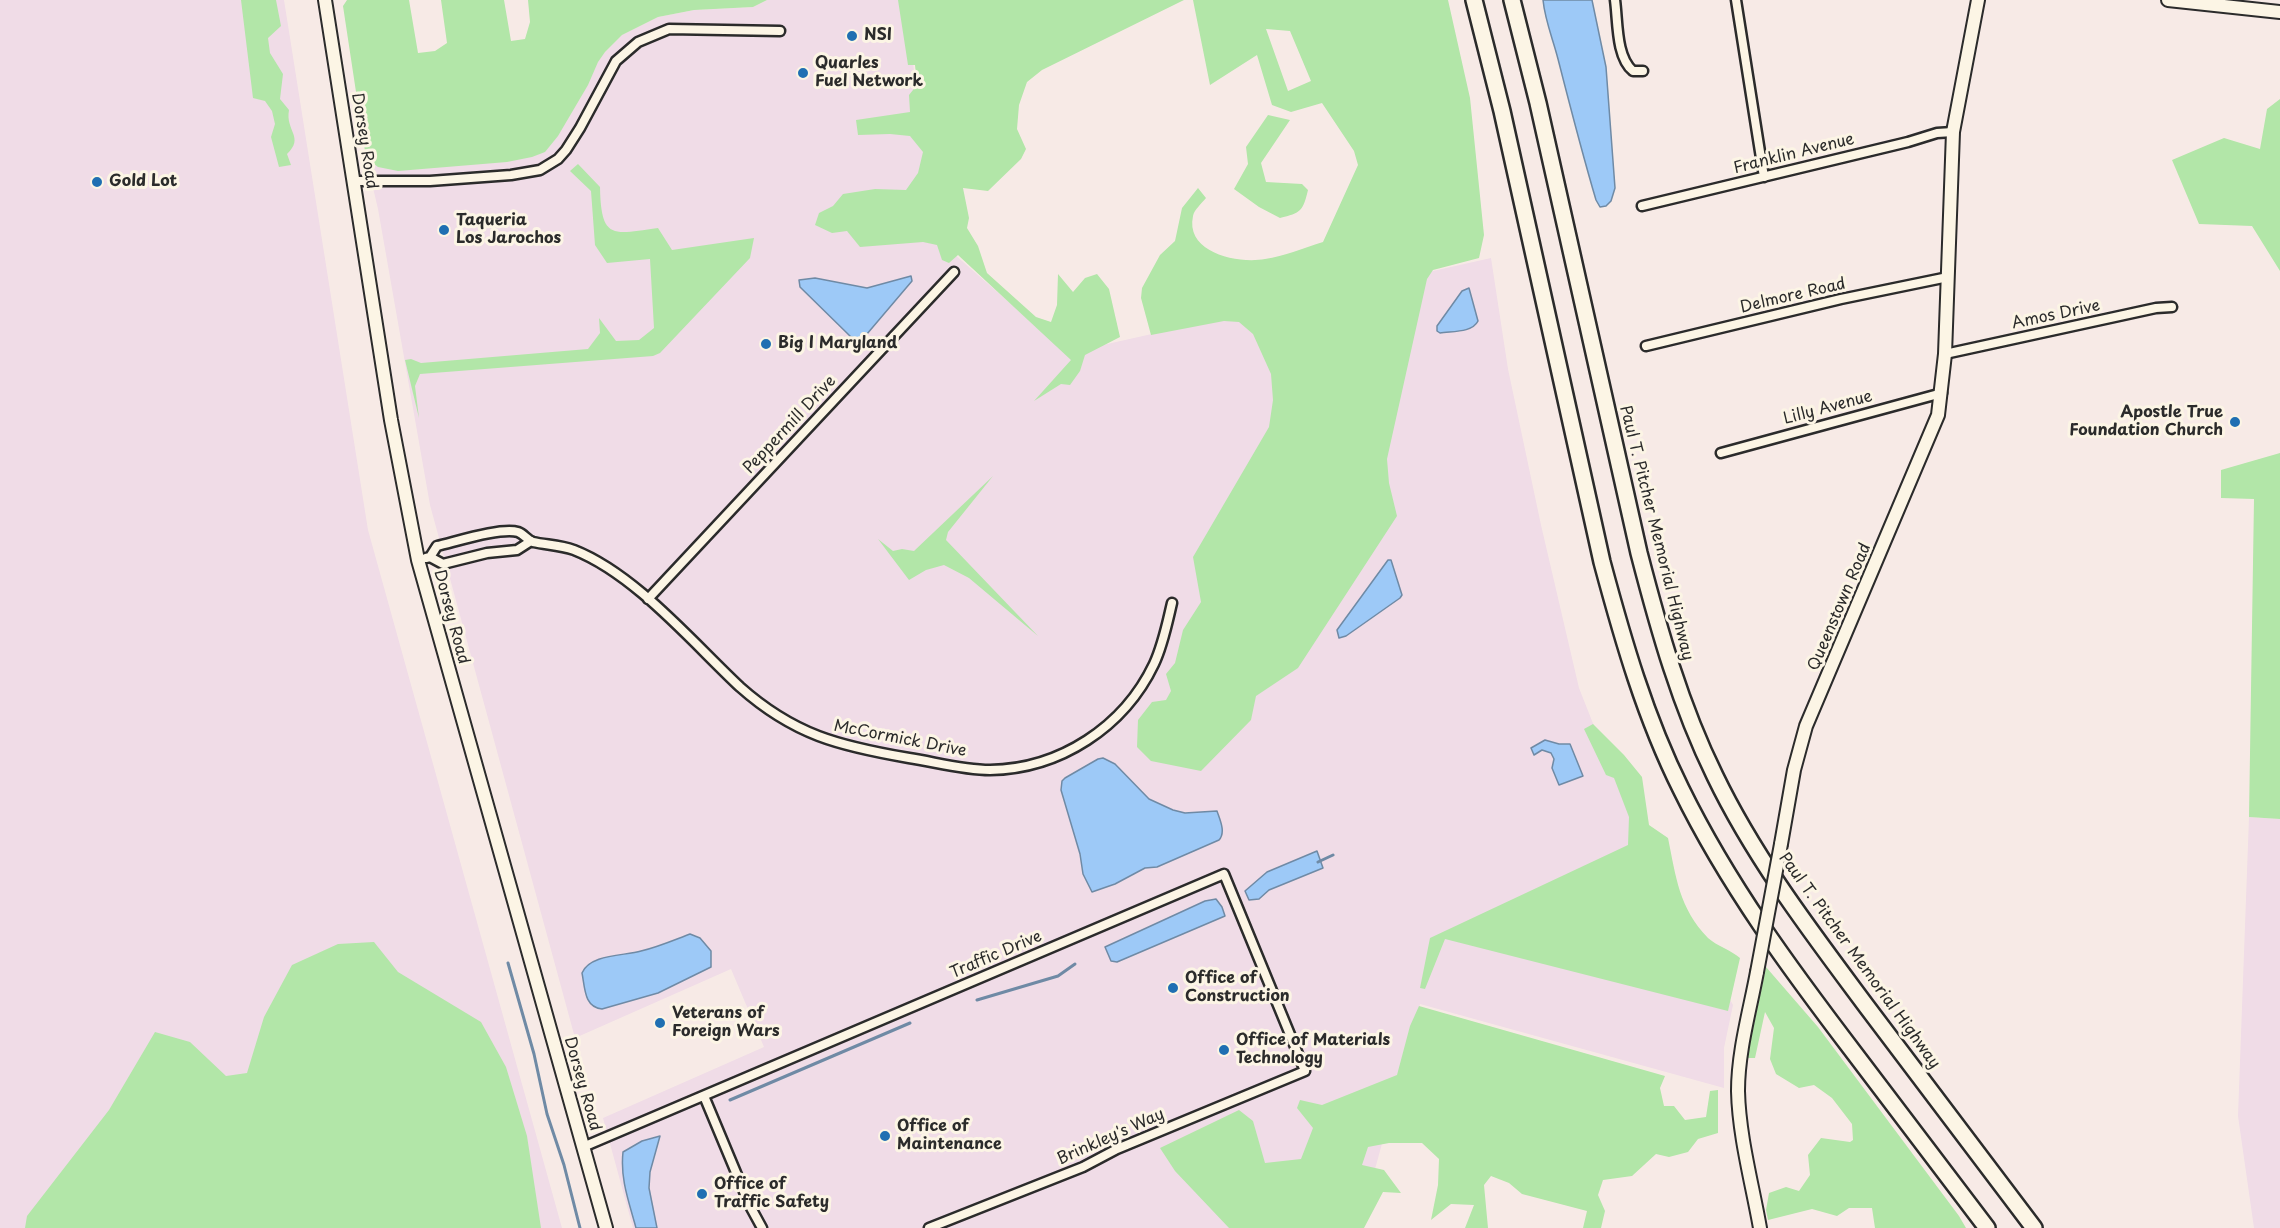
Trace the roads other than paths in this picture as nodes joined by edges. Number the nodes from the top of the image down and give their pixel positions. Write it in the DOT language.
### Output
graph roads {
  1 [pos="325,0"];
  2 [pos="1474,0"];
  3 [pos="1512,0"];
  4 [pos="1615,0"];
  5 [pos="1736,0"];
  6 [pos="1978,0"];
  7 [pos="2168,0"];
  8 [pos="2280,12"];
  9 [pos="780,31"];
  10 [pos="1643,71"];
  11 [pos="1953,132"];
  12 [pos="1764,177"];
  13 [pos="354,181"];
  14 [pos="1642,206"];
  15 [pos="954,272"];
  16 [pos="1948,277"];
  17 [pos="2172,307"];
  18 [pos="1646,346"];
  19 [pos="1945,354"];
  20 [pos="1942,393"];
  21 [pos="1721,453"];
  22 [pos="531,541"];
  23 [pos="424,559"];
  24 [pos="648,599"];
  25 [pos="1172,603"];
  26 [pos="1305,1071"];
  27 [pos="705,1096"];
  28 [pos="583,1147"];
  29 [pos="606,1228"];
  30 [pos="762,1228"];
  31 [pos="929,1228"];
  32 [pos="1760,1228"];
  33 [pos="1986,1228"];
  34 [pos="2034,1228"];
  1 -- 13 [label="street, Dorsey Road"];
  2 -- 33 [label="highway"];
  3 -- 34 [label="highway, Paul T. Pitcher Memorial Highway"];
  4 -- 10 [label="street"];
  5 -- 12 [label="street"];
  6 -- 11 [label="street, Queenstown Road"];
  7 -- 8 [label="street"];
  9 -- 13 [label="street"];
  11 -- 12 [label="street, Franklin Avenue"];
  11 -- 16 [label="street, Queenstown Road"];
  12 -- 14 [label="street, Franklin Avenue"];
  13 -- 23 [label="street, Dorsey Road"];
  15 -- 24 [label="street, Peppermill Drive"];
  16 -- 18 [label="street, Delmore Road"];
  16 -- 19 [label="street, Queenstown Road"];
  17 -- 19 [label="street, Amos Drive"];
  19 -- 20 [label="street, Queenstown Road"];
  20 -- 21 [label="street, Lilly Avenue"];
  20 -- 32 [label="street, Queenstown Road, bridge"];
  22 -- 23 [label="street, McCormick Drive"];
  22 -- 23 [label="street, McCormick Drive"];
  22 -- 24 [label="street, McCormick Drive"];
  23 -- 28 [label="street, Dorsey Road"];
  24 -- 25 [label="street, McCormick Drive"];
  26 -- 27 [label="street, Traffic Drive"];
  26 -- 31 [label="street, Brinkley's Way"];
  27 -- 28 [label="street, Traffic Drive"];
  27 -- 30 [label="street"];
  28 -- 29 [label="street, Dorsey Road"];
}
